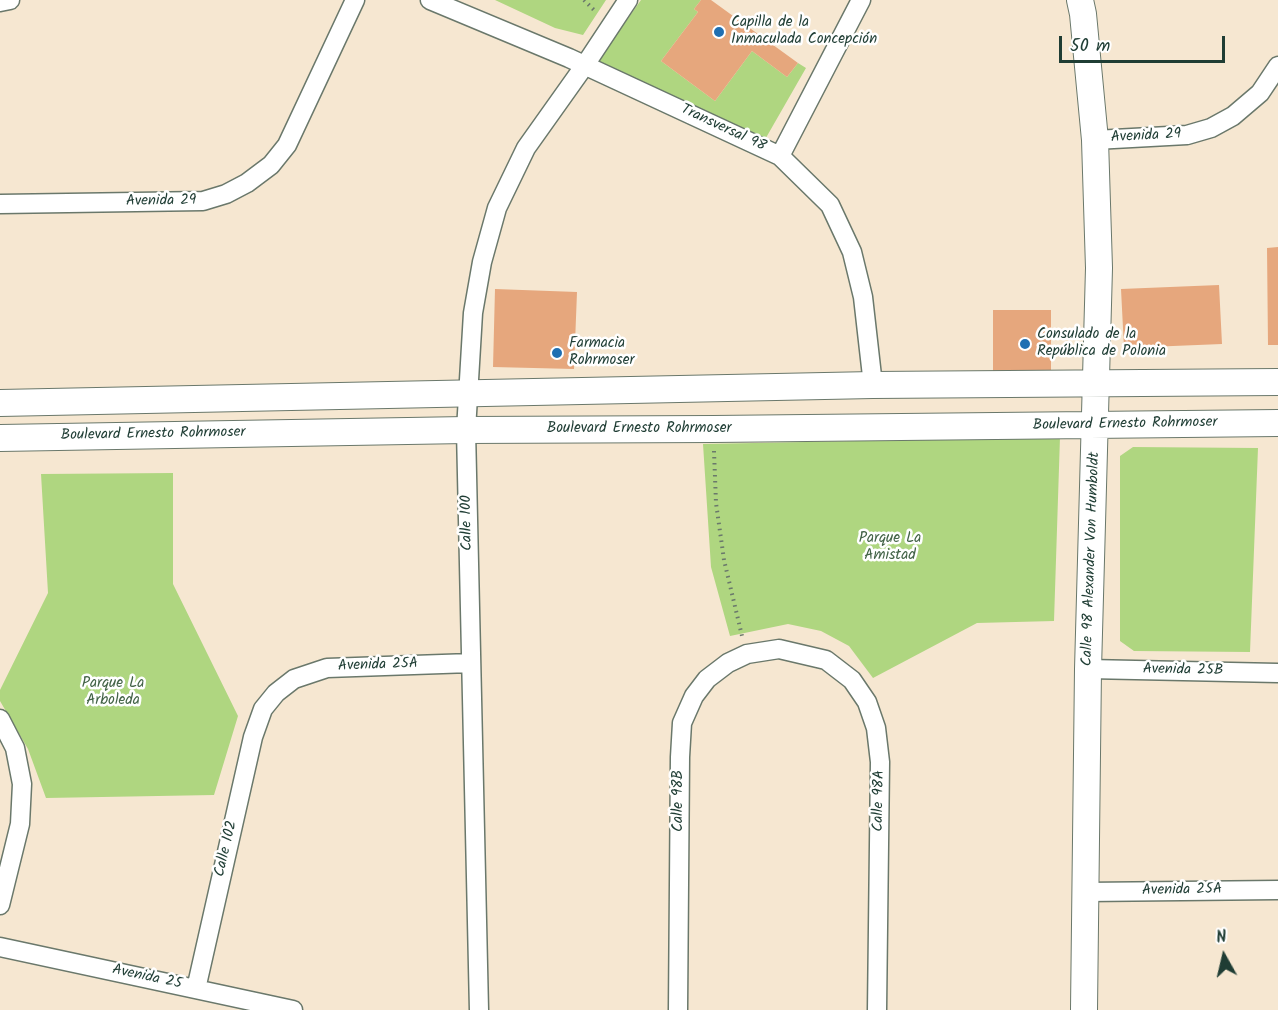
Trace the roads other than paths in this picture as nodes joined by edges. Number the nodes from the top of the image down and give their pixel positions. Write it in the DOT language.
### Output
graph roads {
  1 [pos="10,0"];
  2 [pos="355,0"];
  3 [pos="430,0"];
  4 [pos="628,0"];
  5 [pos="861,0"];
  6 [pos="1080,0"];
  7 [pos="0,2"];
  8 [pos="585,65"];
  9 [pos="1278,66"];
  10 [pos="1095,140"];
  11 [pos="780,156"];
  12 [pos="0,204"];
  13 [pos="1097,382"];
  14 [pos="1278,382"];
  15 [pos="873,386"];
  16 [pos="467,393"];
  17 [pos="0,403"];
  18 [pos="1278,423"];
  19 [pos="1096,426"];
  20 [pos="466,430"];
  21 [pos="0,438"];
  22 [pos="779,648"];
  23 [pos="471,663"];
  24 [pos="1088,669"];
  25 [pos="1278,673"];
  26 [pos="263,710"];
  27 [pos="0,719"];
  28 [pos="1278,890"];
  29 [pos="1086,892"];
  30 [pos="0,905"];
  31 [pos="0,947"];
  32 [pos="196,989"];
  33 [pos="293,1010"];
  34 [pos="479,1010"];
  35 [pos="678,1010"];
  36 [pos="877,1010"];
  37 [pos="1084,1010"];
  1 -- 7 [label="street"];
  2 -- 12 [label="street, Avenida 29"];
  3 -- 8 [label="street, Transversal 98"];
  4 -- 8 [label="street, Calle 100"];
  5 -- 11 [label="street"];
  6 -- 10 [label="main road, Calle 98 Alexander Von Humboldt"];
  8 -- 11 [label="street, Transversal 98"];
  8 -- 16 [label="street, Calle 100"];
  9 -- 10 [label="street, Avenida 29"];
  10 -- 13 [label="main road, Calle 98 Alexander Von Humboldt"];
  11 -- 15 [label="street, Transversal 98"];
  13 -- 14 [label="main road"];
  13 -- 15 [label="main road"];
  13 -- 19 [label="main road, Calle 98 Alexander Von Humboldt"];
  15 -- 16 [label="main road"];
  16 -- 17 [label="main road"];
  16 -- 20 [label="street, Calle 100"];
  18 -- 19 [label="main road, Boulevard Ernesto Rohrmoser"];
  19 -- 20 [label="main road, Boulevard Ernesto Rohrmoser"];
  19 -- 24 [label="main road, Calle 98 Alexander Von Humboldt"];
  20 -- 21 [label="main road, Boulevard Ernesto Rohrmoser"];
  20 -- 23 [label="street, Calle 100"];
  22 -- 35 [label="street, Calle 98B"];
  22 -- 36 [label="street, Calle 98A"];
  23 -- 26 [label="street, Avenida 25A"];
  23 -- 34 [label="street, Calle 100"];
  24 -- 25 [label="street, Avenida 25B"];
  24 -- 29 [label="main road, Calle 98 Alexander Von Humboldt"];
  26 -- 32 [label="street, Calle 102"];
  27 -- 30 [label="street"];
  28 -- 29 [label="street, Avenida 25A"];
  29 -- 37 [label="main road, Calle 98 Alexander Von Humboldt"];
  31 -- 32 [label="street, Avenida 25"];
  32 -- 33 [label="street, Avenida 25"];
}
